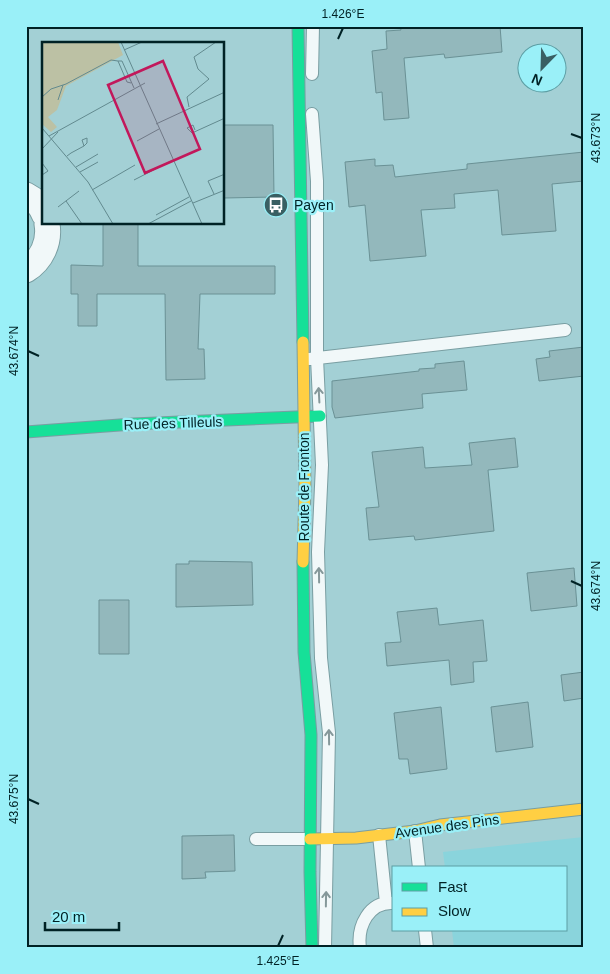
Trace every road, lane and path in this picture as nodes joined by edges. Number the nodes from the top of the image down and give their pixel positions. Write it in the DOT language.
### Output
graph roads {
  1 [pos="298,26"];
  2 [pos="313,26"];
  3 [pos="312,85"];
  4 [pos="312,104"];
  5 [pos="26,194"];
  6 [pos="42,210"];
  7 [pos="47,225"];
  8 [pos="26,270"];
  9 [pos="564,330"];
  10 [pos="317,358"];
  11 [pos="303,360"];
  12 [pos="320,416"];
  13 [pos="304,417"];
  14 [pos="26,432"];
  15 [pos="584,809"];
  16 [pos="415,831"];
  17 [pos="379,835"];
  18 [pos="256,839"];
  19 [pos="310,839"];
  20 [pos="327,839"];
  21 [pos="419,866"];
  22 [pos="390,903"];
  23 [pos="425,932"];
  24 [pos="312,948"];
  25 [pos="325,948"];
  26 [pos="360,948"];
  27 [pos="427,948"];
  1 -- 11 [label="main road, Route de Fronton"];
  2 -- 3 [label="lane"];
  4 -- 10 [label="lane"];
  5 -- 6 [label="street"];
  7 -- 8 [label="street"];
  9 -- 10 [label="lane"];
  10 -- 11 [label="lane"];
  12 -- 10 [label="lane, one-way"];
  11 -- 13 [label="main road, Route de Fronton"];
  12 -- 13 [label="main road, Rue des Tilleuls"];
  20 -- 12 [label="lane, one-way"];
  13 -- 14 [label="main road, Rue des Tilleuls"];
  13 -- 19 [label="main road, Route de Fronton"];
  15 -- 16 [label="main road, Avenue des Pins"];
  16 -- 17 [label="main road, Avenue des Pins"];
  16 -- 21 [label="lane"];
  17 -- 20 [label="main road, Avenue des Pins"];
  17 -- 22 [label="lane"];
  18 -- 19 [label="lane"];
  19 -- 20 [label="main road, Avenue des Pins"];
  19 -- 24 [label="main road, Route de Fronton"];
  25 -- 20 [label="lane, one-way"];
  22 -- 26 [label="lane"];
  23 -- 27 [label="lane"];
}
